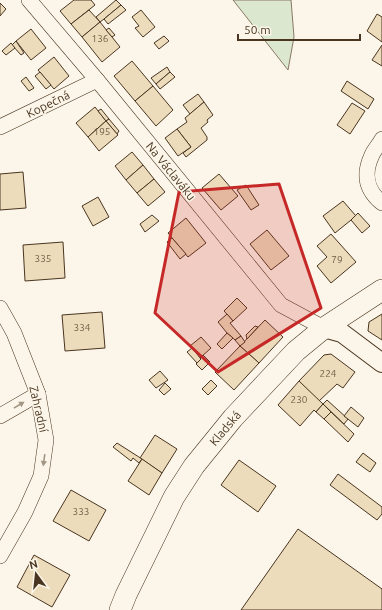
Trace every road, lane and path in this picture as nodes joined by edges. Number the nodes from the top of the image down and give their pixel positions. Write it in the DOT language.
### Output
graph roads {
  1 [pos="29,0"];
  2 [pos="97,80"];
  3 [pos="0,127"];
  4 [pos="382,139"];
  5 [pos="382,203"];
  6 [pos="382,290"];
  7 [pos="0,308"];
  8 [pos="324,328"];
  9 [pos="382,363"];
  10 [pos="38,394"];
  11 [pos="0,416"];
  12 [pos="0,556"];
  13 [pos="120,610"];
  1 -- 2 [label="street, Na Václaváku"];
  2 -- 3 [label="street, Kopečná"];
  2 -- 8 [label="street, Na Václaváku"];
  4 -- 5 [label="street"];
  6 -- 8 [label="main road, Kladská"];
  7 -- 10 [label="street, Zahradní"];
  8 -- 9 [label="street"];
  8 -- 13 [label="main road, Kladská"];
  11 -- 10 [label="street, one-way"];
  10 -- 12 [label="street, Zahradní, one-way"];
}
